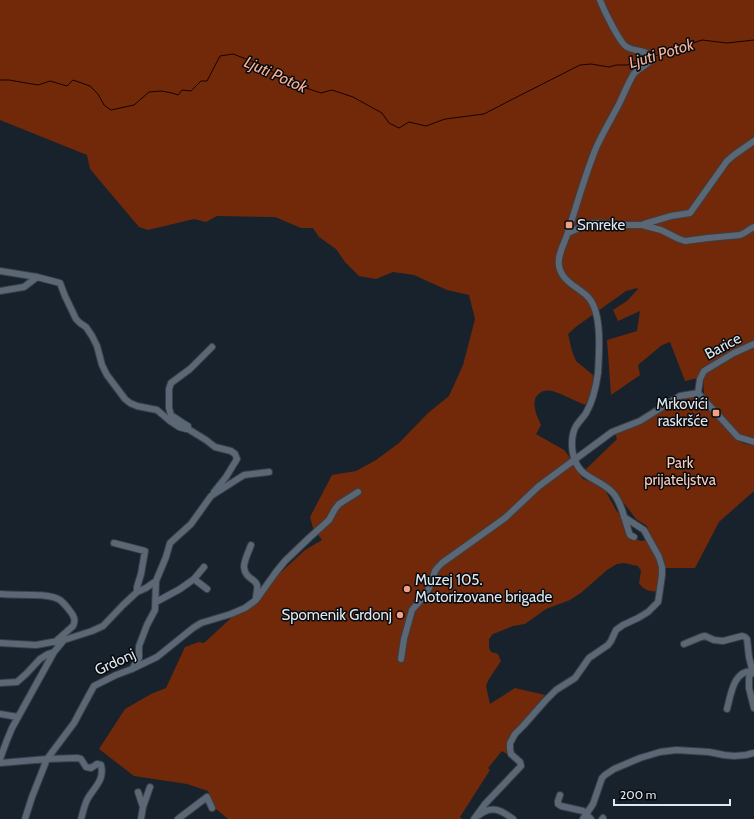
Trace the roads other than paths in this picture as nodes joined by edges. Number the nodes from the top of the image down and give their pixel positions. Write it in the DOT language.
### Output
graph roads {
  1 [pos="600,0"];
  2 [pos="754,141"];
  3 [pos="642,225"];
  4 [pos="754,227"];
  5 [pos="568,233"];
  6 [pos="0,271"];
  7 [pos="37,277"];
  8 [pos="0,291"];
  9 [pos="754,344"];
  10 [pos="212,347"];
  11 [pos="698,393"];
  12 [pos="188,429"];
  13 [pos="754,442"];
  14 [pos="574,460"];
  15 [pos="269,472"];
  16 [pos="358,492"];
  17 [pos="211,496"];
  18 [pos="624,517"];
  19 [pos="634,537"];
  20 [pos="114,543"];
  21 [pos="252,545"];
  22 [pos="204,567"];
  23 [pos="194,580"];
  24 [pos="156,581"];
  25 [pos="207,588"];
  26 [pos="137,592"];
  27 [pos="0,596"];
  28 [pos="256,600"];
  29 [pos="156,602"];
  30 [pos="64,640"];
  31 [pos="55,642"];
  32 [pos="0,643"];
  33 [pos="684,644"];
  34 [pos="54,652"];
  35 [pos="401,659"];
  36 [pos="132,669"];
  37 [pos="753,672"];
  38 [pos="0,683"];
  39 [pos="754,708"];
  40 [pos="727,709"];
  41 [pos="0,714"];
  42 [pos="18,717"];
  43 [pos="754,753"];
  44 [pos="0,759"];
  45 [pos="47,759"];
  46 [pos="0,763"];
  47 [pos="150,787"];
  48 [pos="138,792"];
  49 [pos="560,795"];
  50 [pos="143,807"];
  51 [pos="212,808"];
  52 [pos="587,817"];
  53 [pos="475,818"];
  54 [pos="25,819"];
  55 [pos="81,819"];
  56 [pos="141,819"];
  57 [pos="178,819"];
  58 [pos="513,819"];
  1 -- 5 [label="street"];
  2 -- 3 [label="street"];
  3 -- 4 [label="street"];
  3 -- 5 [label="street"];
  5 -- 14 [label="street"];
  6 -- 7 [label="street"];
  7 -- 8 [label="street"];
  7 -- 12 [label="street"];
  9 -- 11 [label="street, Barice"];
  10 -- 12 [label="street"];
  11 -- 13 [label="street"];
  11 -- 14 [label="street"];
  12 -- 17 [label="street"];
  14 -- 18 [label="street"];
  14 -- 35 [label="street"];
  15 -- 17 [label="street"];
  16 -- 28 [label="street"];
  17 -- 24 [label="street"];
  18 -- 19 [label="street"];
  18 -- 53 [label="street"];
  20 -- 26 [label="street"];
  21 -- 28 [label="street"];
  22 -- 23 [label="street"];
  23 -- 25 [label="street"];
  23 -- 29 [label="street"];
  24 -- 26 [label="street"];
  24 -- 29 [label="street"];
  26 -- 30 [label="street"];
  27 -- 31 [label="street"];
  28 -- 36 [label="street, Grdonj"];
  29 -- 36 [label="street"];
  30 -- 31 [label="street"];
  30 -- 34 [label="street"];
  31 -- 32 [label="street"];
  33 -- 37 [label="street"];
  34 -- 38 [label="street"];
  34 -- 42 [label="street"];
  36 -- 45 [label="street, Grdonj"];
  37 -- 39 [label="street"];
  37 -- 40 [label="street"];
  41 -- 42 [label="street"];
  42 -- 44 [label="street"];
  43 -- 52 [label="street"];
  45 -- 46 [label="street"];
  45 -- 54 [label="street, Grdonj"];
  45 -- 55 [label="street"];
  47 -- 50 [label="street"];
  48 -- 50 [label="street"];
  49 -- 52 [label="street"];
  50 -- 56 [label="street"];
  51 -- 57 [label="street"];
  53 -- 58 [label="street"];
}
